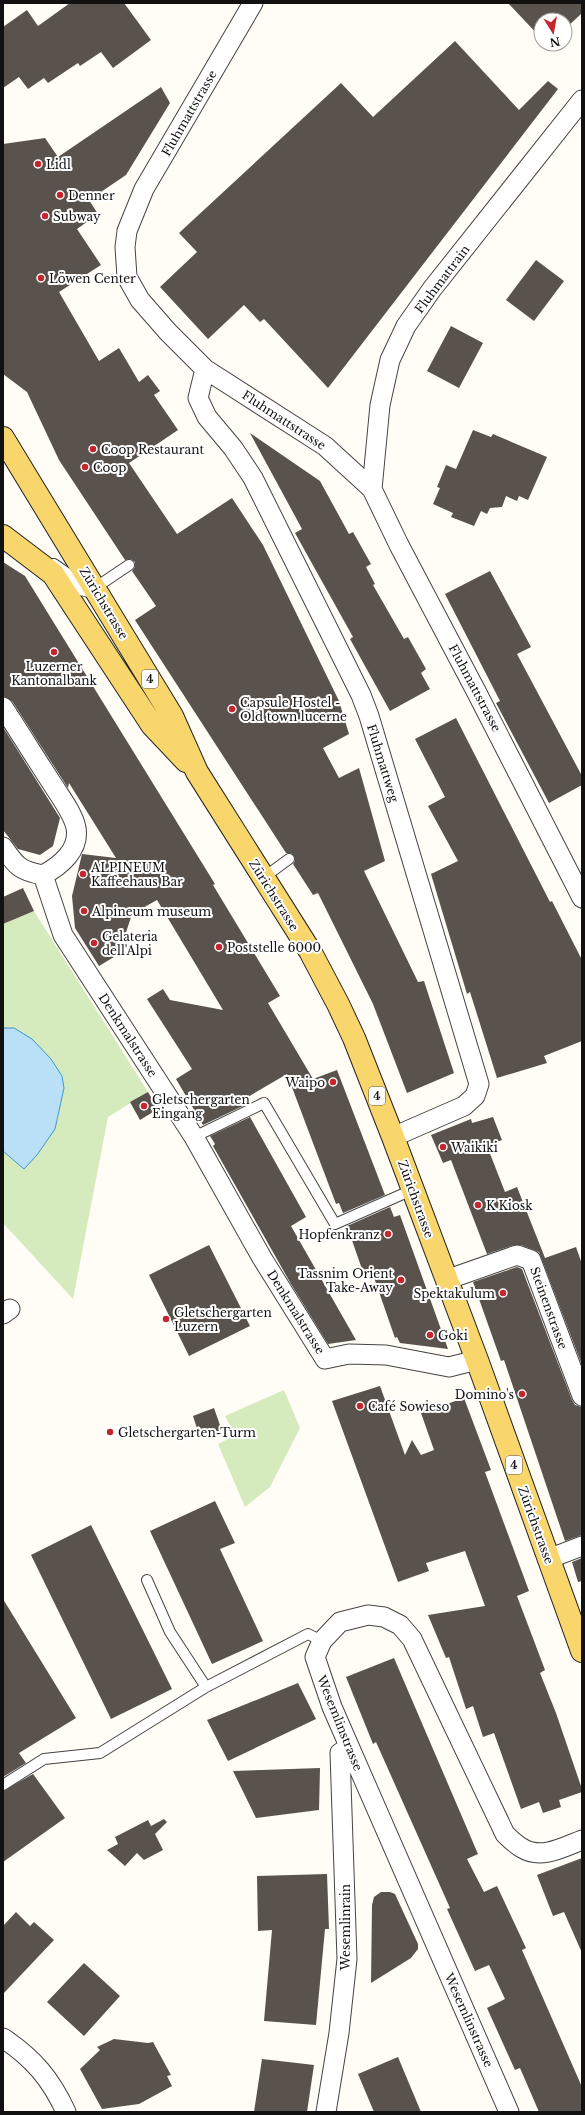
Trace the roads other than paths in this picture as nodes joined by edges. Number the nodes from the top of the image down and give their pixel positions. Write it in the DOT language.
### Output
graph roads {
  1 [pos="253,3"];
  2 [pos="582,100"];
  3 [pos="205,369"];
  4 [pos="3,438"];
  5 [pos="372,489"];
  6 [pos="3,536"];
  7 [pos="34,558"];
  8 [pos="129,565"];
  9 [pos="96,589"];
  10 [pos="3,708"];
  11 [pos="197,772"];
  12 [pos="3,847"];
  13 [pos="289,859"];
  14 [pos="43,875"];
  15 [pos="263,878"];
  16 [pos="582,898"];
  17 [pos="194,1137"];
  18 [pos="393,1138"];
  19 [pos="412,1190"];
  20 [pos="446,1280"];
  21 [pos="477,1360"];
  22 [pos="582,1396"];
  23 [pos="582,1546"];
  24 [pos="548,1560"];
  25 [pos="147,1580"];
  26 [pos="322,1641"];
  27 [pos="582,1651"];
  28 [pos="206,1687"];
  29 [pos="349,1748"];
  30 [pos="3,1785"];
  31 [pos="582,1840"];
  32 [pos="3,2038"];
  33 [pos="66,2112"];
  34 [pos="326,2112"];
  35 [pos="509,2112"];
  1 -- 3 [label="street, Fluhmattstrasse"];
  2 -- 5 [label="street, Fluhmattrain"];
  3 -- 5 [label="street, Fluhmattstrasse"];
  3 -- 18 [label="street, Fluhmattweg"];
  4 -- 9 [label="main road, Zürichstrasse / 4"];
  5 -- 16 [label="street, Fluhmattstrasse"];
  6 -- 7 [label="main road, Zürichstrasse / 4"];
  7 -- 9 [label="lane"];
  7 -- 11 [label="main road, Zürichstrasse / 4"];
  8 -- 9 [label="lane"];
  9 -- 11 [label="main road, Zürichstrasse / 4"];
  10 -- 14 [label="street"];
  11 -- 15 [label="main road, Zürichstrasse / 4"];
  12 -- 14 [label="street"];
  13 -- 15 [label="lane"];
  14 -- 17 [label="street, Denkmalstrasse"];
  15 -- 18 [label="main road, Zürichstrasse / 4"];
  17 -- 19 [label="lane"];
  17 -- 21 [label="street, Denkmalstrasse"];
  18 -- 19 [label="main road, Zürichstrasse / 4"];
  19 -- 20 [label="main road, Zürichstrasse / 4"];
  20 -- 21 [label="main road, Zürichstrasse / 4"];
  20 -- 22 [label="street, Steinenstrasse"];
  21 -- 24 [label="main road, Zürichstrasse / 4"];
  23 -- 24 [label="street"];
  24 -- 27 [label="main road, Zürichstrasse / 4"];
  25 -- 28 [label="lane"];
  26 -- 28 [label="lane"];
  26 -- 29 [label="street, Wesemlinstrasse"];
  26 -- 31 [label="street, Wesemlinstrasse"];
  28 -- 30 [label="lane"];
  29 -- 34 [label="street, Wesemlinrain"];
  29 -- 35 [label="street, Wesemlinstrasse"];
  32 -- 33 [label="street"];
}
